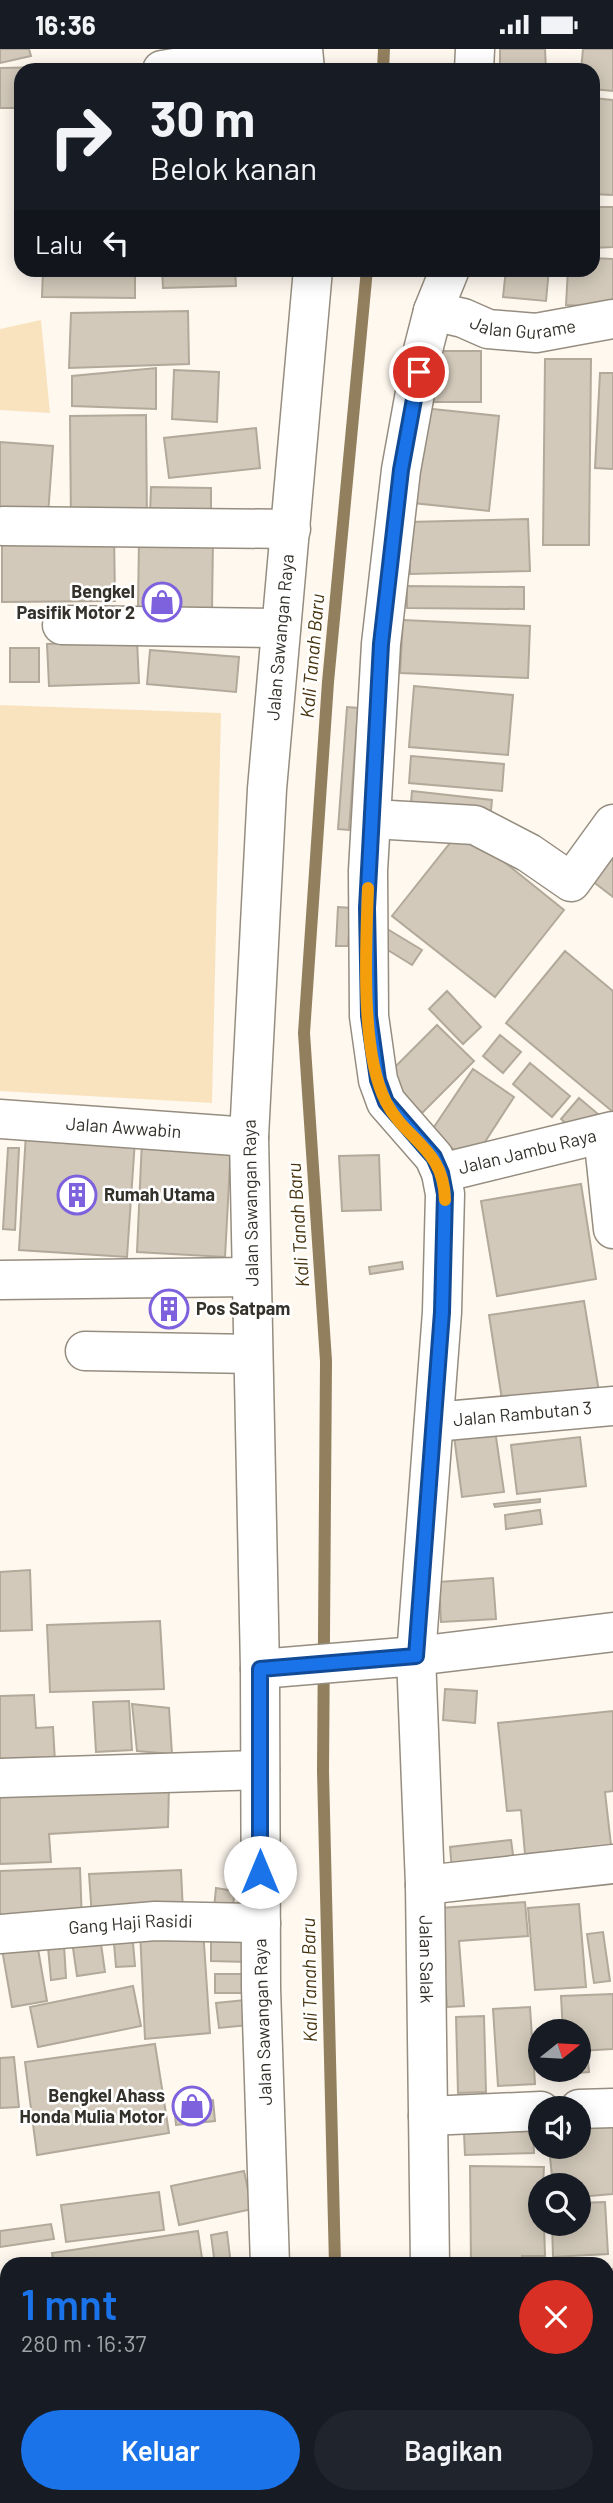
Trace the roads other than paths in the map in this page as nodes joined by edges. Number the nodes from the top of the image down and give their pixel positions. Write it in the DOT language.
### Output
graph roads {
  1 [pos="295,49"];
  2 [pos="206,63"];
  3 [pos="312,277"];
  4 [pos="447,277"];
  5 [pos="433,310"];
  6 [pos="613,319"];
  7 [pos="3,526"];
  8 [pos="290,529"];
  9 [pos="62,625"];
  10 [pos="281,628"];
  11 [pos="373,819"];
  12 [pos="613,824"];
  13 [pos="0,1119"];
  14 [pos="608,1132"];
  15 [pos="249,1137"];
  16 [pos="441,1173"];
  17 [pos="613,1229"];
  18 [pos="251,1277"];
  19 [pos="0,1280"];
  20 [pos="85,1351"];
  21 [pos="253,1354"];
  22 [pos="613,1406"];
  23 [pos="434,1422"];
  24 [pos="613,1632"];
  25 [pos="416,1656"];
  26 [pos="260,1669"];
  27 [pos="260,1770"];
  28 [pos="0,1778"];
  29 [pos="613,1864"];
  30 [pos="425,1885"];
  31 [pos="261,1923"];
  32 [pos="0,1934"];
  33 [pos="613,2108"];
  34 [pos="591,2109"];
  35 [pos="528,2112"];
  36 [pos="428,2116"];
  37 [pos="270,2257"];
  38 [pos="430,2257"];
  1 -- 2 [label="main road"];
  3 -- 8 [label="main road, Jalan Sawangan Raya"];
  4 -- 5 [label="main road"];
  5 -- 6 [label="main road, Jalan Gurame"];
  5 -- 11 [label="main road"];
  7 -- 8 [label="main road"];
  8 -- 10 [label="main road, Jalan Sawangan Raya"];
  9 -- 10 [label="main road"];
  10 -- 15 [label="main road, Jalan Sawangan Raya"];
  11 -- 12 [label="main road"];
  11 -- 16 [label="main road"];
  13 -- 15 [label="main road, Jalan Awwabin"];
  14 -- 16 [label="main road, Jalan Jambu Raya"];
  14 -- 17 [label="main road"];
  15 -- 18 [label="main road, Jalan Sawangan Raya"];
  16 -- 23 [label="main road, Jalan Salak"];
  18 -- 19 [label="main road"];
  18 -- 21 [label="main road, Jalan Sawangan Raya"];
  20 -- 21 [label="main road"];
  21 -- 26 [label="main road, Jalan Sawangan Raya"];
  22 -- 23 [label="main road, Jalan Rambutan 3"];
  23 -- 25 [label="main road, Jalan Salak"];
  24 -- 25 [label="main road"];
  25 -- 26 [label="main road"];
  25 -- 30 [label="main road, Jalan Salak"];
  26 -- 27 [label="main road, Jalan Sawangan Raya"];
  27 -- 28 [label="main road"];
  27 -- 31 [label="main road, Jalan Sawangan Raya"];
  29 -- 30 [label="main road"];
  30 -- 36 [label="main road, Jalan Salak"];
  31 -- 32 [label="main road, Gang Haji Rasidi"];
  31 -- 37 [label="main road, Jalan Sawangan Raya"];
  33 -- 34 [label="main road"];
  35 -- 36 [label="main road"];
  36 -- 38 [label="main road, Jalan Salak"];
}
